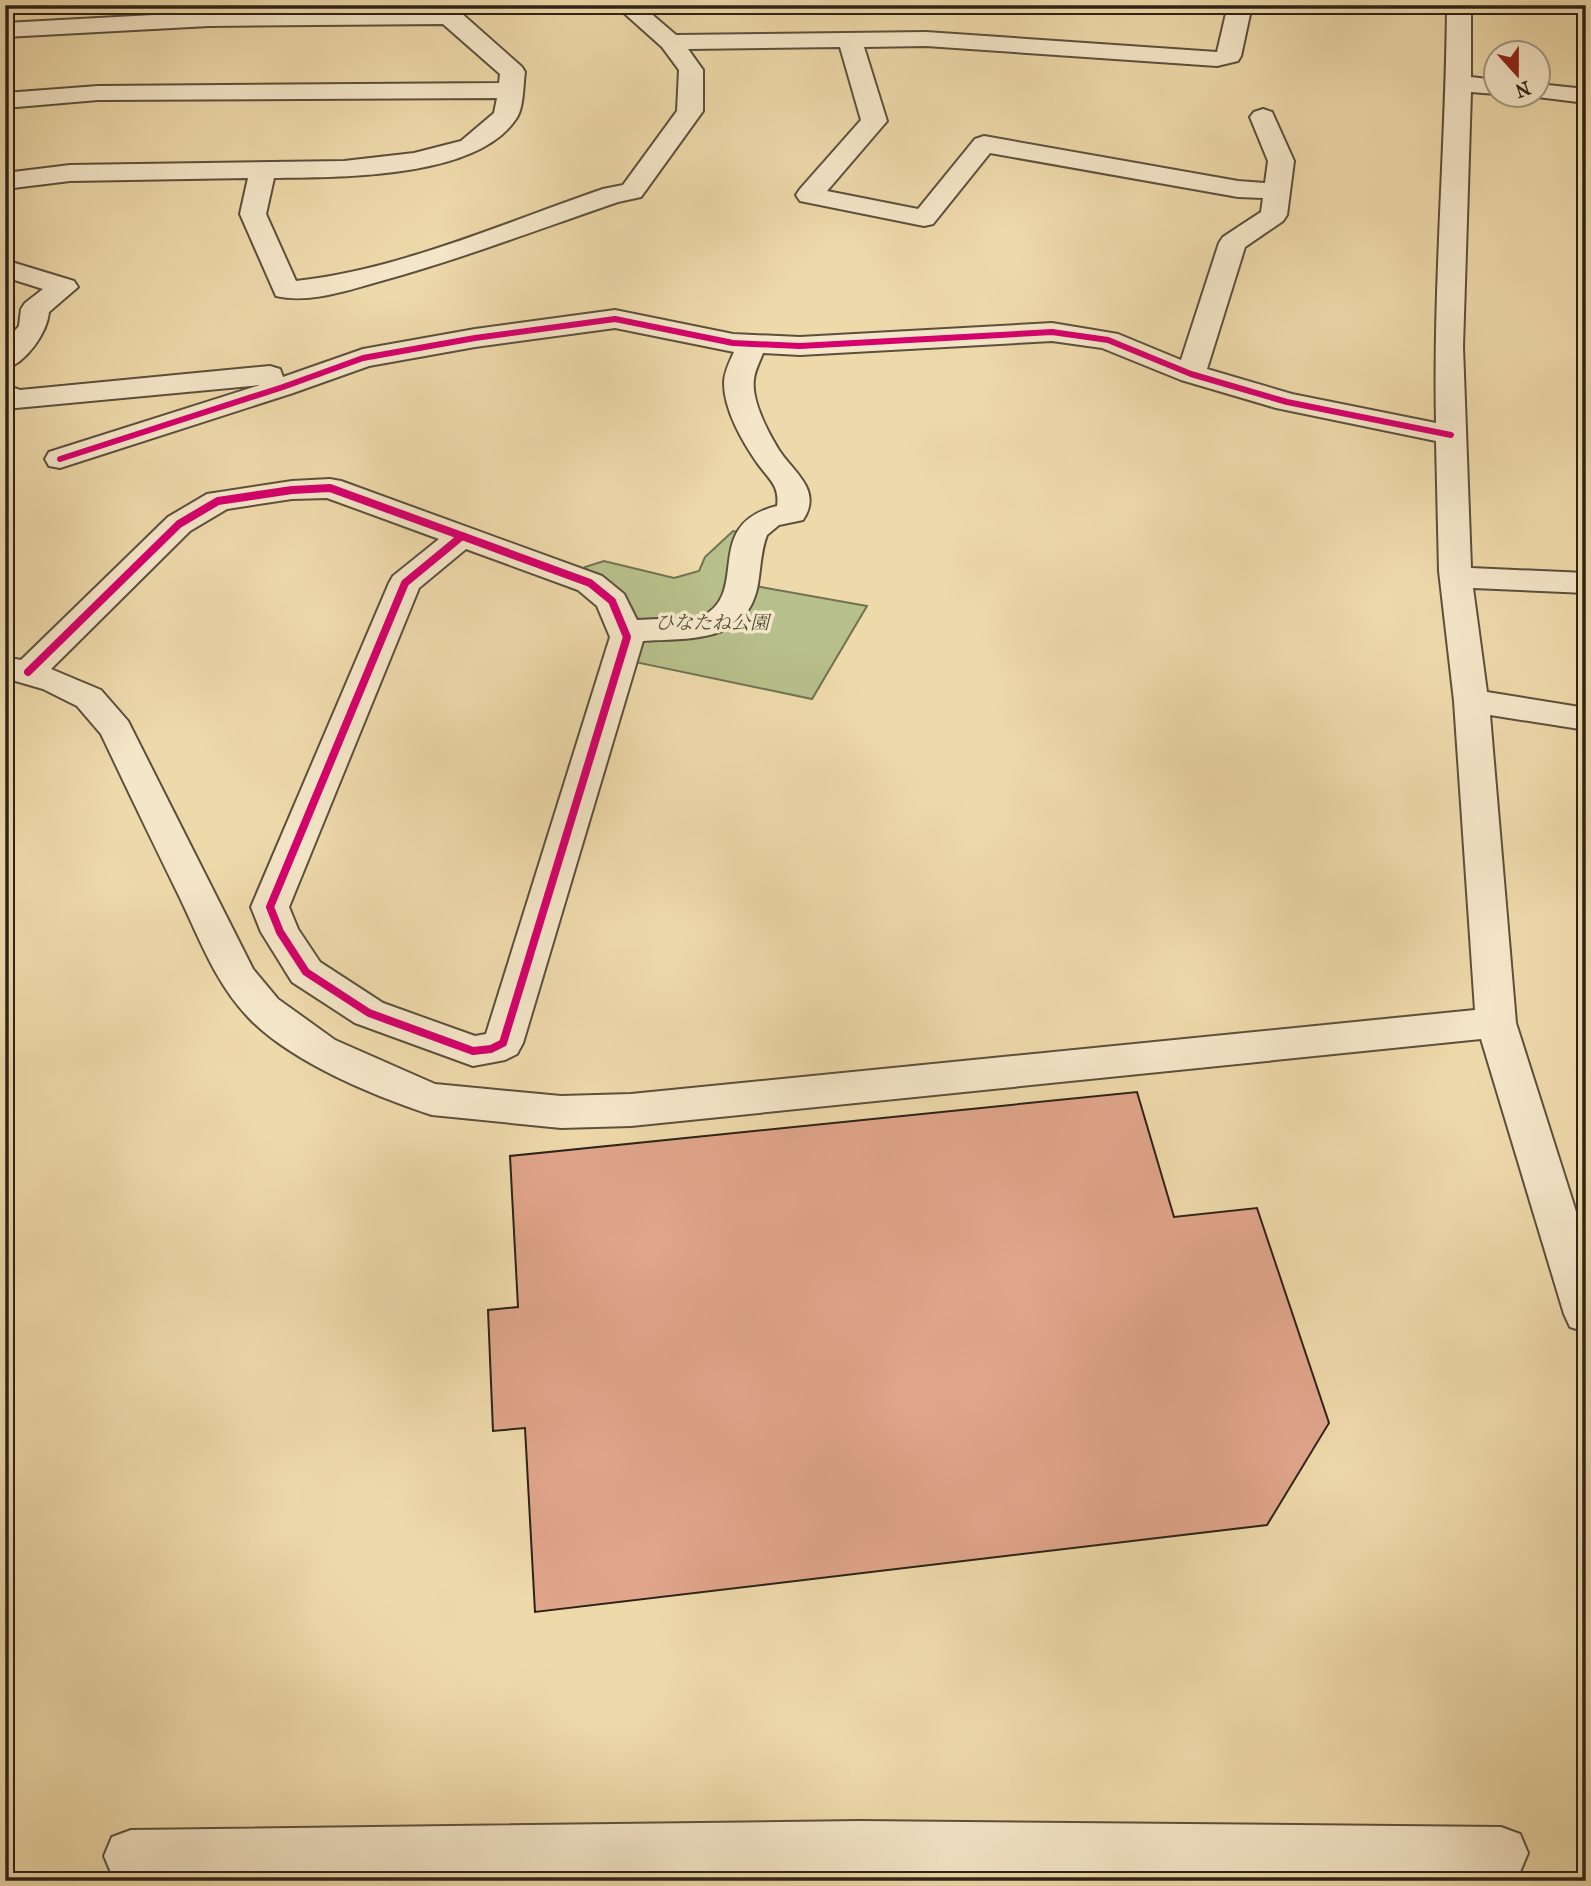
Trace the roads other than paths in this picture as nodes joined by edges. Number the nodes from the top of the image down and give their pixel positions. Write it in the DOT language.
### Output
graph roads {
  1 [pos="627,5"];
  2 [pos="1240,5"];
  3 [pos="1459,5"];
  4 [pos="444,11"];
  5 [pos="5,30"];
  6 [pos="670,42"];
  7 [pos="850,42"];
  8 [pos="1459,83"];
  9 [pos="1482,85"];
  10 [pos="510,90"];
  11 [pos="1552,92"];
  12 [pos="1586,96"];
  13 [pos="5,101"];
  14 [pos="1263,117"];
  15 [pos="263,170"];
  16 [pos="5,181"];
  17 [pos="1275,191"];
  18 [pos="5,268"];
  19 [pos="752,344"];
  20 [pos="5,360"];
  21 [pos="1191,374"];
  22 [pos="291,384"];
  23 [pos="5,394"];
  24 [pos="1451,435"];
  25 [pos="60,459"];
  26 [pos="462,536"];
  27 [pos="1456,577"];
  28 [pos="1586,583"];
  29 [pos="625,632"];
  30 [pos="16,670"];
  31 [pos="1471,701"];
  32 [pos="1586,719"];
  33 [pos="1496,1023"];
  34 [pos="1586,1314"];
  35 [pos="1501,1853"];
  36 [pos="131,1856"];
  37 [pos="944,1864"];
  38 [pos="513,1866"];
  1 -- 6 [label="street"];
  2 -- 7 [label="street"];
  3 -- 8 [label="street"];
  4 -- 5 [label="street"];
  4 -- 10 [label="street"];
  6 -- 7 [label="street"];
  6 -- 15 [label="street"];
  7 -- 17 [label="street"];
  8 -- 9 [label="street"];
  8 -- 24 [label="street"];
  10 -- 13 [label="street"];
  10 -- 15 [label="street"];
  11 -- 12 [label="street"];
  14 -- 17 [label="street"];
  15 -- 16 [label="street"];
  17 -- 21 [label="street"];
  18 -- 20 [label="street"];
  19 -- 21 [label="street"];
  19 -- 22 [label="street"];
  19 -- 29 [label="street"];
  21 -- 24 [label="street"];
  22 -- 23 [label="street"];
  22 -- 25 [label="street"];
  24 -- 27 [label="street"];
  26 -- 29 [label="street"];
  26 -- 29 [label="street"];
  26 -- 30 [label="street"];
  27 -- 28 [label="street"];
  27 -- 31 [label="street"];
  30 -- 33 [label="street"];
  31 -- 32 [label="street"];
  31 -- 33 [label="street"];
  33 -- 34 [label="street"];
  35 -- 37 [label="street"];
  36 -- 38 [label="street"];
  37 -- 38 [label="street"];
}
